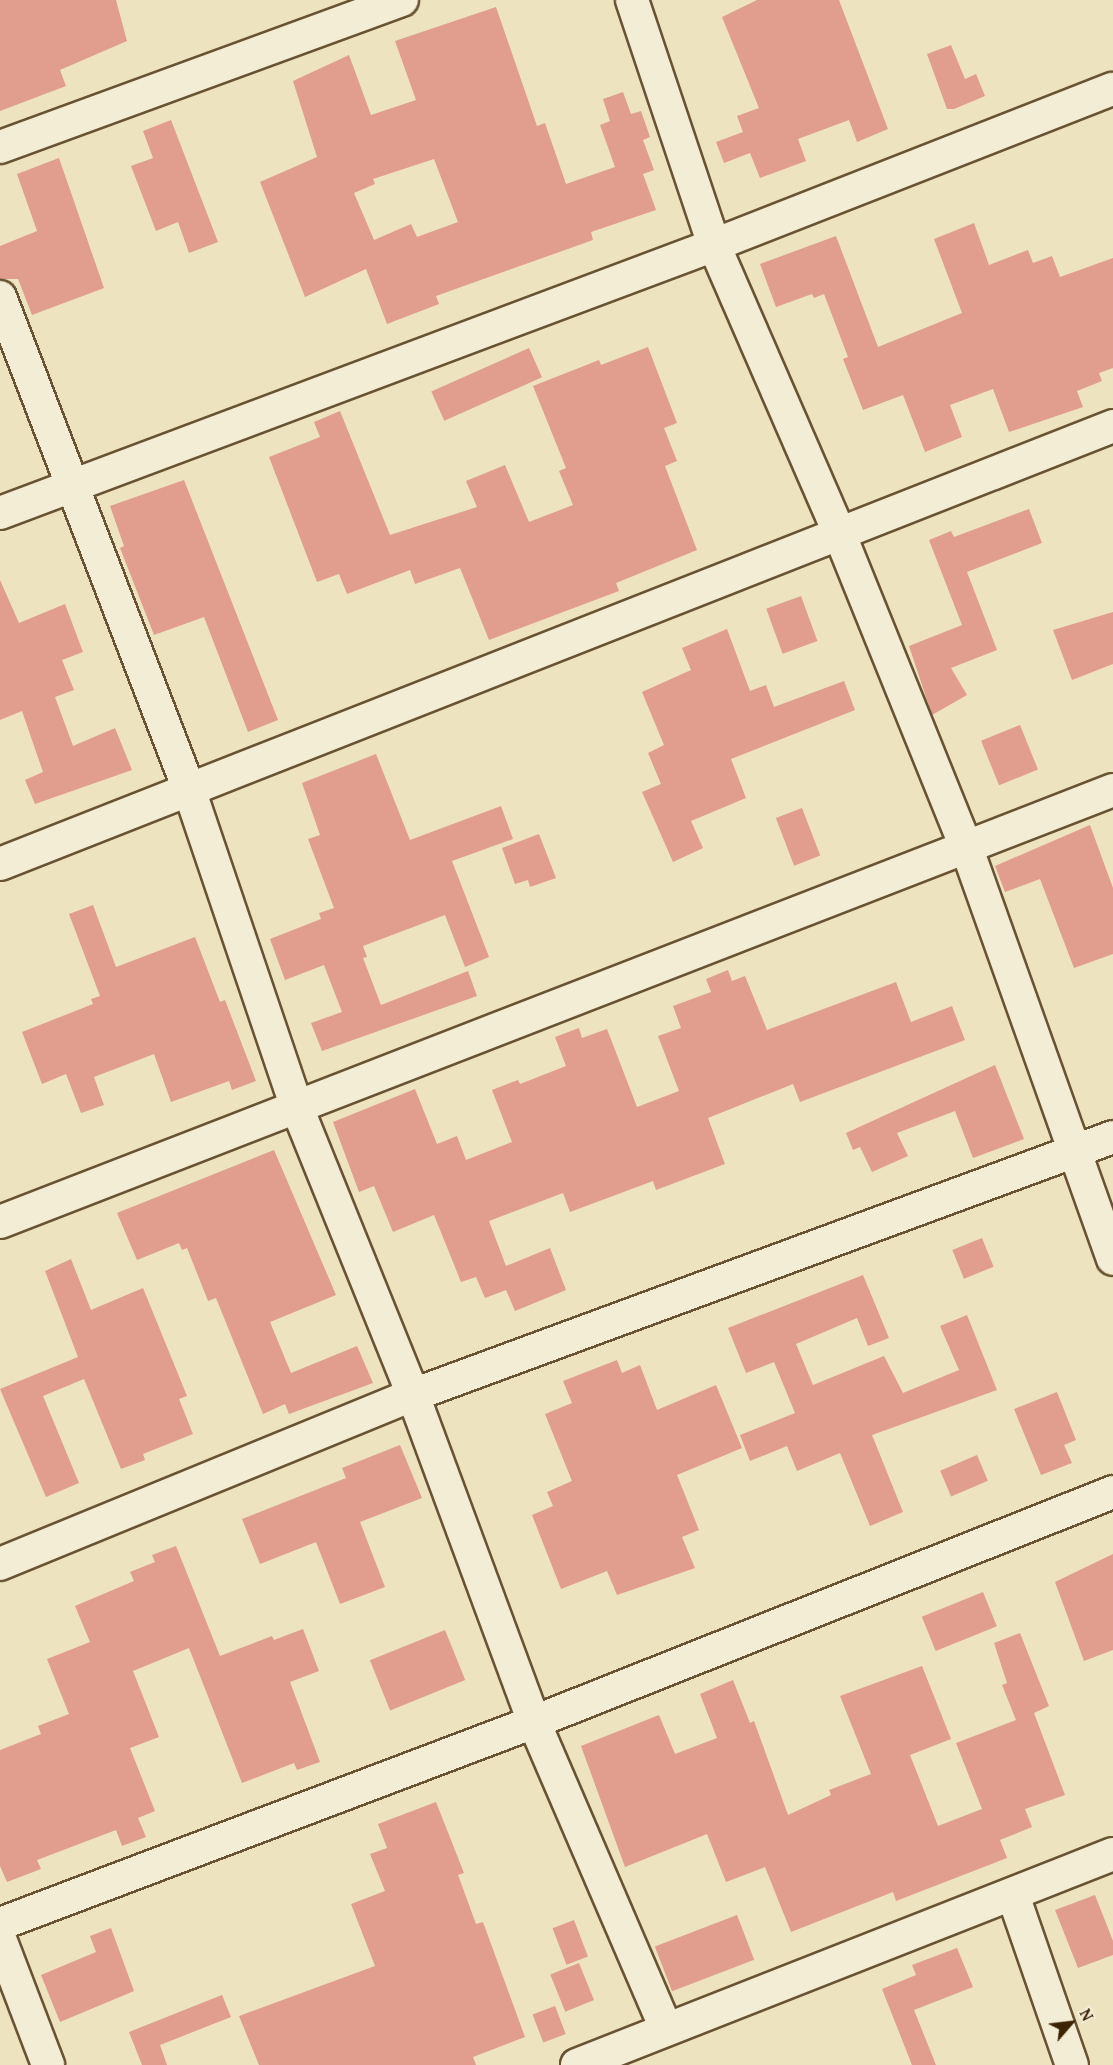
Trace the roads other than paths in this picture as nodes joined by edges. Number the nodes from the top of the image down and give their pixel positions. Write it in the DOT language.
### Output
graph roads {
  1 [pos="402,0"];
  2 [pos="632,0"];
  3 [pos="1113,88"];
  4 [pos="0,147"];
  5 [pos="714,245"];
  6 [pos="0,297"];
  7 [pos="1113,426"];
  8 [pos="72,485"];
  9 [pos="0,513"];
  10 [pos="840,534"];
  11 [pos="1113,790"];
  12 [pos="190,792"];
  13 [pos="967,849"];
  14 [pos="0,864"];
  15 [pos="296,1105"];
  16 [pos="1113,1137"];
  17 [pos="1072,1154"];
  18 [pos="0,1222"];
  19 [pos="1113,1259"];
  20 [pos="412,1395"];
  21 [pos="1113,1492"];
  22 [pos="0,1564"];
  23 [pos="534,1722"];
  24 [pos="1113,1854"];
  25 [pos="1013,1895"];
  26 [pos="0,1924"];
  27 [pos="0,1939"];
  28 [pos="666,2029"];
  29 [pos="48,2065"];
  30 [pos="577,2065"];
  31 [pos="1072,2065"];
  1 -- 4 [label="street"];
  2 -- 5 [label="street"];
  3 -- 5 [label="street"];
  5 -- 8 [label="street"];
  5 -- 10 [label="street"];
  6 -- 8 [label="street"];
  7 -- 10 [label="street"];
  8 -- 9 [label="street"];
  8 -- 12 [label="street"];
  10 -- 12 [label="street"];
  10 -- 13 [label="street"];
  11 -- 13 [label="street"];
  12 -- 14 [label="street"];
  12 -- 15 [label="street"];
  13 -- 15 [label="street"];
  13 -- 17 [label="street"];
  15 -- 18 [label="street"];
  15 -- 20 [label="street"];
  16 -- 17 [label="street"];
  17 -- 19 [label="street"];
  17 -- 20 [label="street"];
  20 -- 22 [label="street"];
  20 -- 23 [label="street"];
  21 -- 23 [label="street"];
  23 -- 26 [label="street"];
  23 -- 28 [label="street"];
  24 -- 25 [label="street"];
  25 -- 28 [label="street"];
  25 -- 31 [label="street"];
  27 -- 29 [label="street"];
  28 -- 30 [label="street"];
}
